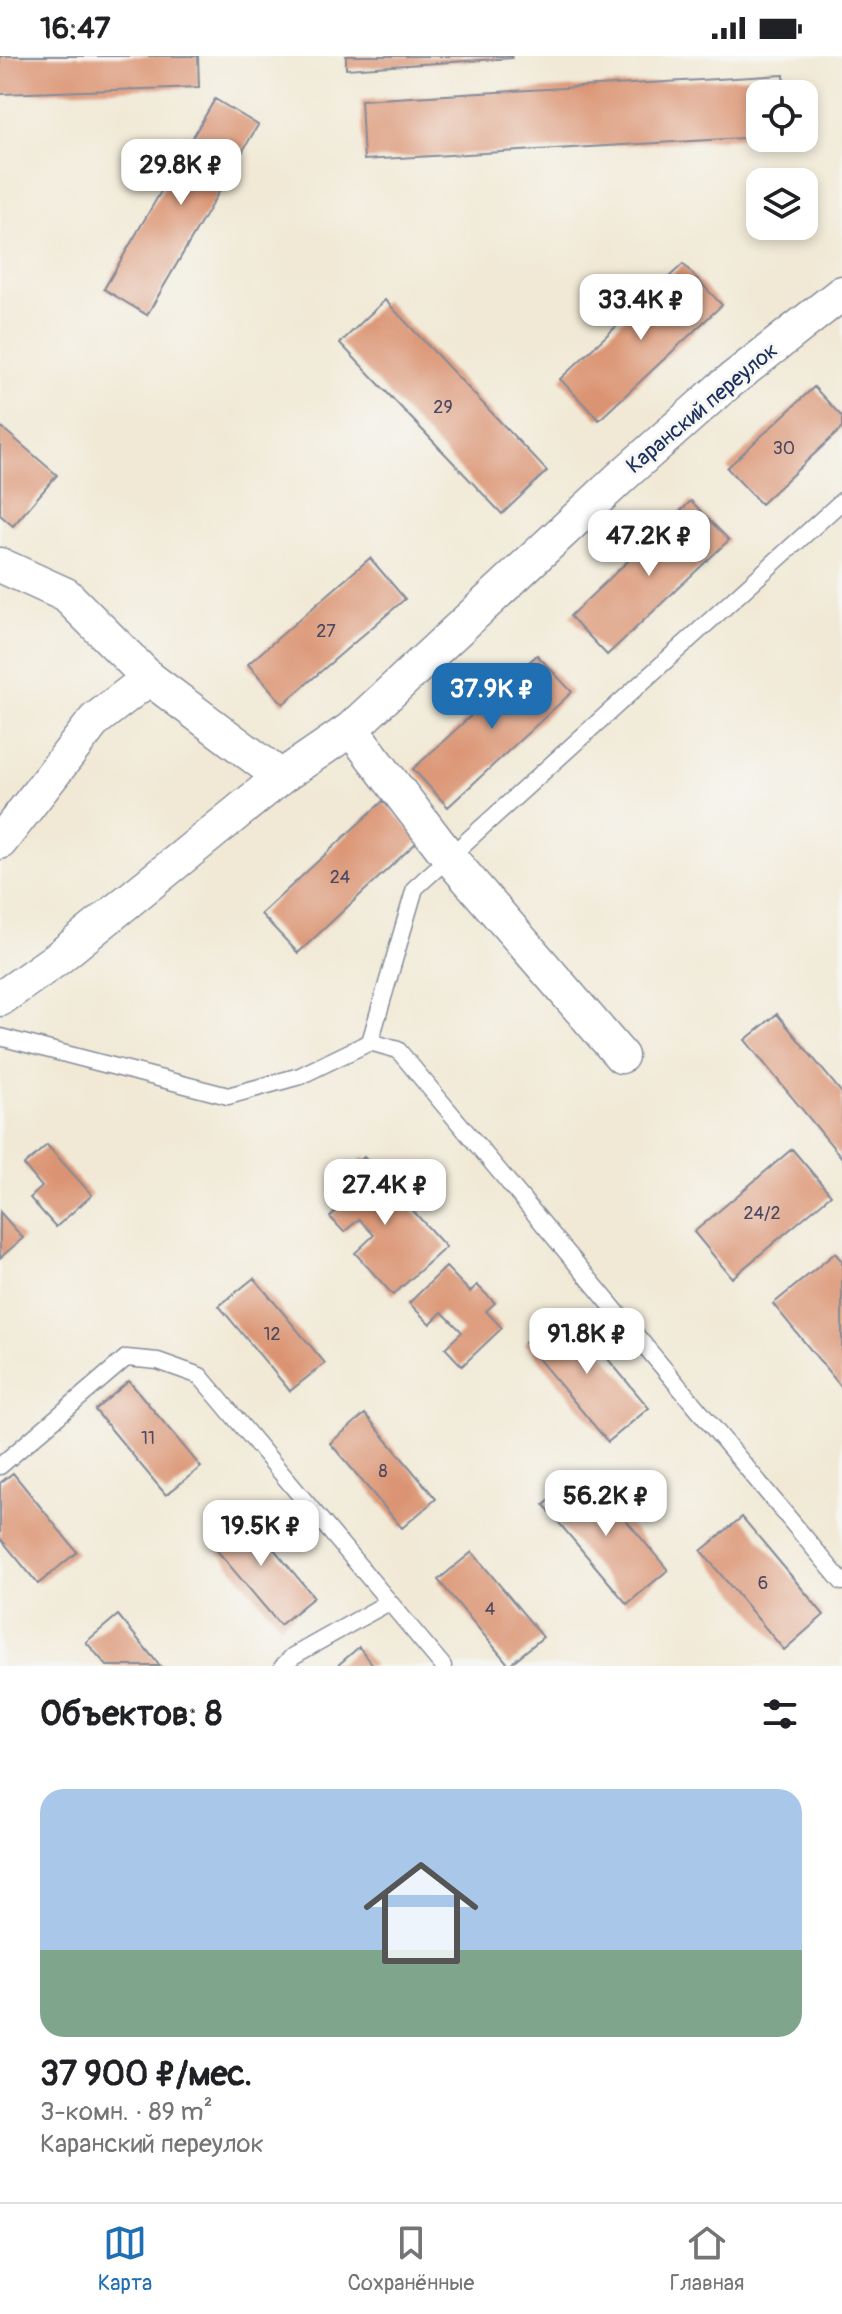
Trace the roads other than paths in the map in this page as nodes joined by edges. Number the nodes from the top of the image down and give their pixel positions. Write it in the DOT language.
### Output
graph roads {
  1 [pos="842,293"];
  2 [pos="842,501"];
  3 [pos="0,565"];
  4 [pos="149,678"];
  5 [pos="351,729"];
  6 [pos="281,777"];
  7 [pos="0,842"];
  8 [pos="449,857"];
  9 [pos="0,999"];
  10 [pos="0,1037"];
  11 [pos="370,1042"];
  12 [pos="621,1056"];
  13 [pos="0,1466"];
  14 [pos="842,1582"];
  15 [pos="389,1602"];
  16 [pos="283,1666"];
  17 [pos="443,1666"];
  1 -- 5 [label="street, Каранский переулок"];
  2 -- 8 [label="lane"];
  3 -- 4 [label="street"];
  4 -- 6 [label="street"];
  4 -- 7 [label="street"];
  5 -- 6 [label="street, Каранский переулок"];
  5 -- 8 [label="street"];
  6 -- 9 [label="street, Каранский переулок"];
  8 -- 11 [label="lane"];
  8 -- 12 [label="street"];
  10 -- 11 [label="lane"];
  11 -- 14 [label="lane"];
  13 -- 15 [label="lane"];
  15 -- 16 [label="lane"];
  15 -- 17 [label="lane"];
}
